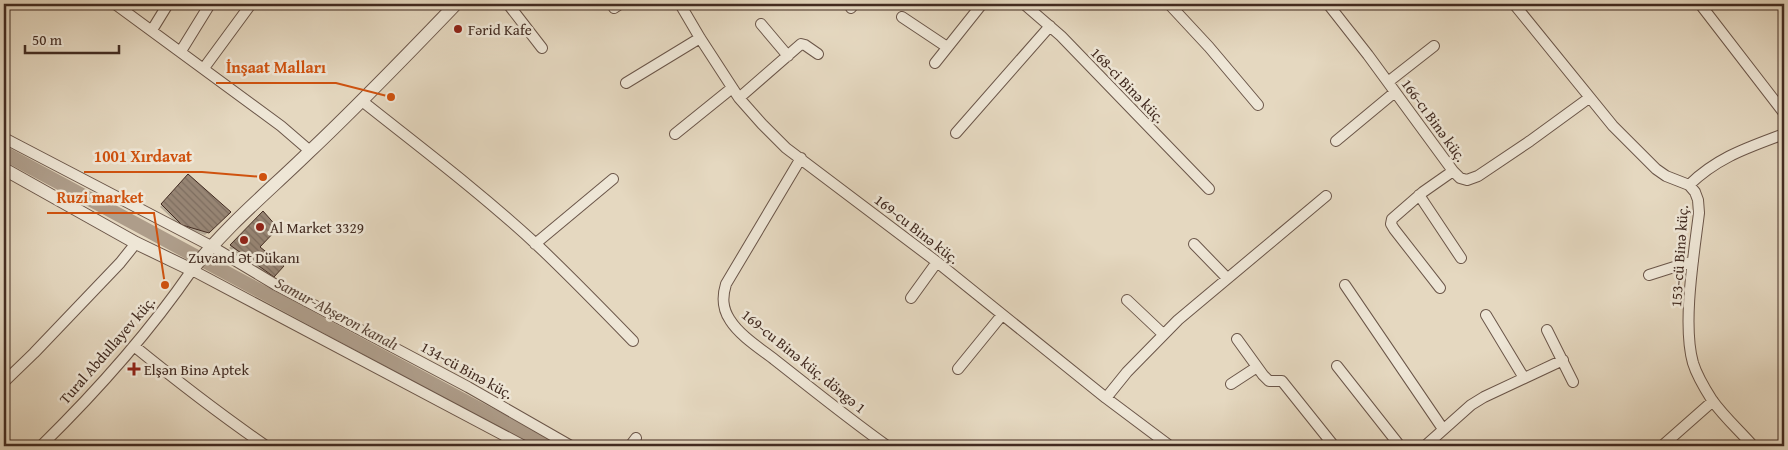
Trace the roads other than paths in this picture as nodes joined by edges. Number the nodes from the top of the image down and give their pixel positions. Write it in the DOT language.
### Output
graph roads {
  1 [pos="115,4"];
  2 [pos="168,4"];
  3 [pos="210,4"];
  4 [pos="251,4"];
  5 [pos="456,4"];
  6 [pos="508,4"];
  7 [pos="982,4"];
  8 [pos="1024,4"];
  9 [pos="1169,4"];
  10 [pos="1328,4"];
  11 [pos="1514,4"];
  12 [pos="1700,4"];
  13 [pos="686,6"];
  14 [pos="902,17"];
  15 [pos="761,24"];
  16 [pos="1050,26"];
  17 [pos="152,30"];
  18 [pos="700,38"];
  19 [pos="1434,46"];
  20 [pos="947,47"];
  21 [pos="542,48"];
  22 [pos="181,51"];
  23 [pos="818,54"];
  24 [pos="788,56"];
  25 [pos="935,63"];
  26 [pos="204,68"];
  27 [pos="1388,82"];
  28 [pos="626,83"];
  29 [pos="732,88"];
  30 [pos="1395,92"];
  31 [pos="740,98"];
  32 [pos="1589,98"];
  33 [pos="362,101"];
  34 [pos="1258,105"];
  35 [pos="1784,113"];
  36 [pos="956,132"];
  37 [pos="675,134"];
  38 [pos="1784,134"];
  39 [pos="4,138"];
  40 [pos="1336,141"];
  41 [pos="310,152"];
  42 [pos="801,158"];
  43 [pos="4,169"];
  44 [pos="1453,171"];
  45 [pos="613,179"];
  46 [pos="1689,185"];
  47 [pos="1209,189"];
  48 [pos="1419,195"];
  49 [pos="1326,196"];
  50 [pos="136,243"];
  51 [pos="535,244"];
  52 [pos="1194,244"];
  53 [pos="211,246"];
  54 [pos="1461,258"];
  55 [pos="1693,261"];
  56 [pos="937,262"];
  57 [pos="192,270"];
  58 [pos="1649,275"];
  59 [pos="1228,278"];
  60 [pos="1345,285"];
  61 [pos="1440,288"];
  62 [pos="911,298"];
  63 [pos="1127,300"];
  64 [pos="1002,315"];
  65 [pos="1486,315"];
  66 [pos="1547,330"];
  67 [pos="1163,334"];
  68 [pos="1237,339"];
  69 [pos="633,340"];
  70 [pos="134,346"];
  71 [pos="1562,360"];
  72 [pos="1257,366"];
  73 [pos="1337,366"];
  74 [pos="958,369"];
  75 [pos="1524,378"];
  76 [pos="4,382"];
  77 [pos="1573,382"];
  78 [pos="1231,384"];
  79 [pos="1106,398"];
  80 [pos="1713,401"];
  81 [pos="1444,429"];
  82 [pos="48,444"];
  83 [pos="266,446"];
  84 [pos="524,446"];
  85 [pos="571,446"];
  86 [pos="888,446"];
  87 [pos="1170,446"];
  88 [pos="1334,446"];
  89 [pos="1400,446"];
  90 [pos="1424,446"];
  91 [pos="1662,446"];
  92 [pos="1753,446"];
  1 -- 17 [label="street"];
  2 -- 17 [label="street"];
  3 -- 22 [label="street"];
  4 -- 26 [label="street"];
  5 -- 33 [label="street"];
  6 -- 21 [label="street"];
  7 -- 20 [label="street"];
  8 -- 16 [label="street, 168-ci Binə küç."];
  9 -- 34 [label="street"];
  10 -- 27 [label="street, 166-cı Binə küç."];
  11 -- 32 [label="street, 153-cü Binə küç."];
  12 -- 35 [label="street"];
  13 -- 18 [label="street, 169-cu Binə küç."];
  14 -- 20 [label="street"];
  15 -- 24 [label="street"];
  16 -- 36 [label="street"];
  16 -- 47 [label="street, 168-ci Binə küç."];
  17 -- 22 [label="street"];
  18 -- 28 [label="street"];
  18 -- 29 [label="street, 169-cu Binə küç."];
  19 -- 27 [label="street"];
  20 -- 25 [label="street"];
  22 -- 26 [label="street"];
  23 -- 24 [label="street"];
  24 -- 31 [label="street"];
  26 -- 41 [label="street"];
  27 -- 30 [label="street, 166-cı Binə küç."];
  29 -- 31 [label="street, 169-cu Binə küç."];
  29 -- 37 [label="street"];
  30 -- 40 [label="street"];
  30 -- 44 [label="street, 166-cı Binə küç."];
  31 -- 42 [label="street, 169-cu Binə küç."];
  32 -- 44 [label="street, 166-cı Binə küç."];
  32 -- 46 [label="street, 153-cü Binə küç."];
  33 -- 41 [label="street"];
  33 -- 51 [label="street"];
  38 -- 46 [label="street"];
  39 -- 53 [label="street, 134-cü Binə küç."];
  41 -- 53 [label="street"];
  42 -- 56 [label="street, 169-cu Binə küç."];
  42 -- 86 [label="street, 169-cu Binə küç. döngə 1"];
  43 -- 50 [label="street"];
  44 -- 48 [label="street"];
  45 -- 51 [label="street"];
  46 -- 55 [label="street, 153-cü Binə küç."];
  48 -- 54 [label="street"];
  48 -- 61 [label="street"];
  49 -- 59 [label="street"];
  50 -- 57 [label="street"];
  50 -- 76 [label="street"];
  51 -- 69 [label="street"];
  52 -- 59 [label="street"];
  53 -- 57 [label="street"];
  53 -- 85 [label="street, 134-cü Binə küç."];
  55 -- 58 [label="street"];
  55 -- 80 [label="street, 153-cü Binə küç."];
  56 -- 62 [label="street"];
  56 -- 64 [label="street, 169-cu Binə küç."];
  57 -- 70 [label="street, Tural Abdullayev küç."];
  57 -- 84 [label="street"];
  59 -- 67 [label="street"];
  60 -- 81 [label="street"];
  63 -- 67 [label="street"];
  64 -- 74 [label="street"];
  64 -- 79 [label="street, 169-cu Binə küç."];
  65 -- 75 [label="street"];
  66 -- 71 [label="street"];
  67 -- 79 [label="street"];
  68 -- 72 [label="street"];
  70 -- 82 [label="street, Tural Abdullayev küç."];
  70 -- 83 [label="street"];
  71 -- 75 [label="street"];
  71 -- 77 [label="street"];
  72 -- 78 [label="street"];
  72 -- 88 [label="street"];
  73 -- 89 [label="street"];
  75 -- 81 [label="street"];
  79 -- 87 [label="street, 169-cu Binə küç."];
  80 -- 91 [label="street"];
  80 -- 92 [label="street, 153-cü Binə küç."];
  81 -- 90 [label="street"];
}
